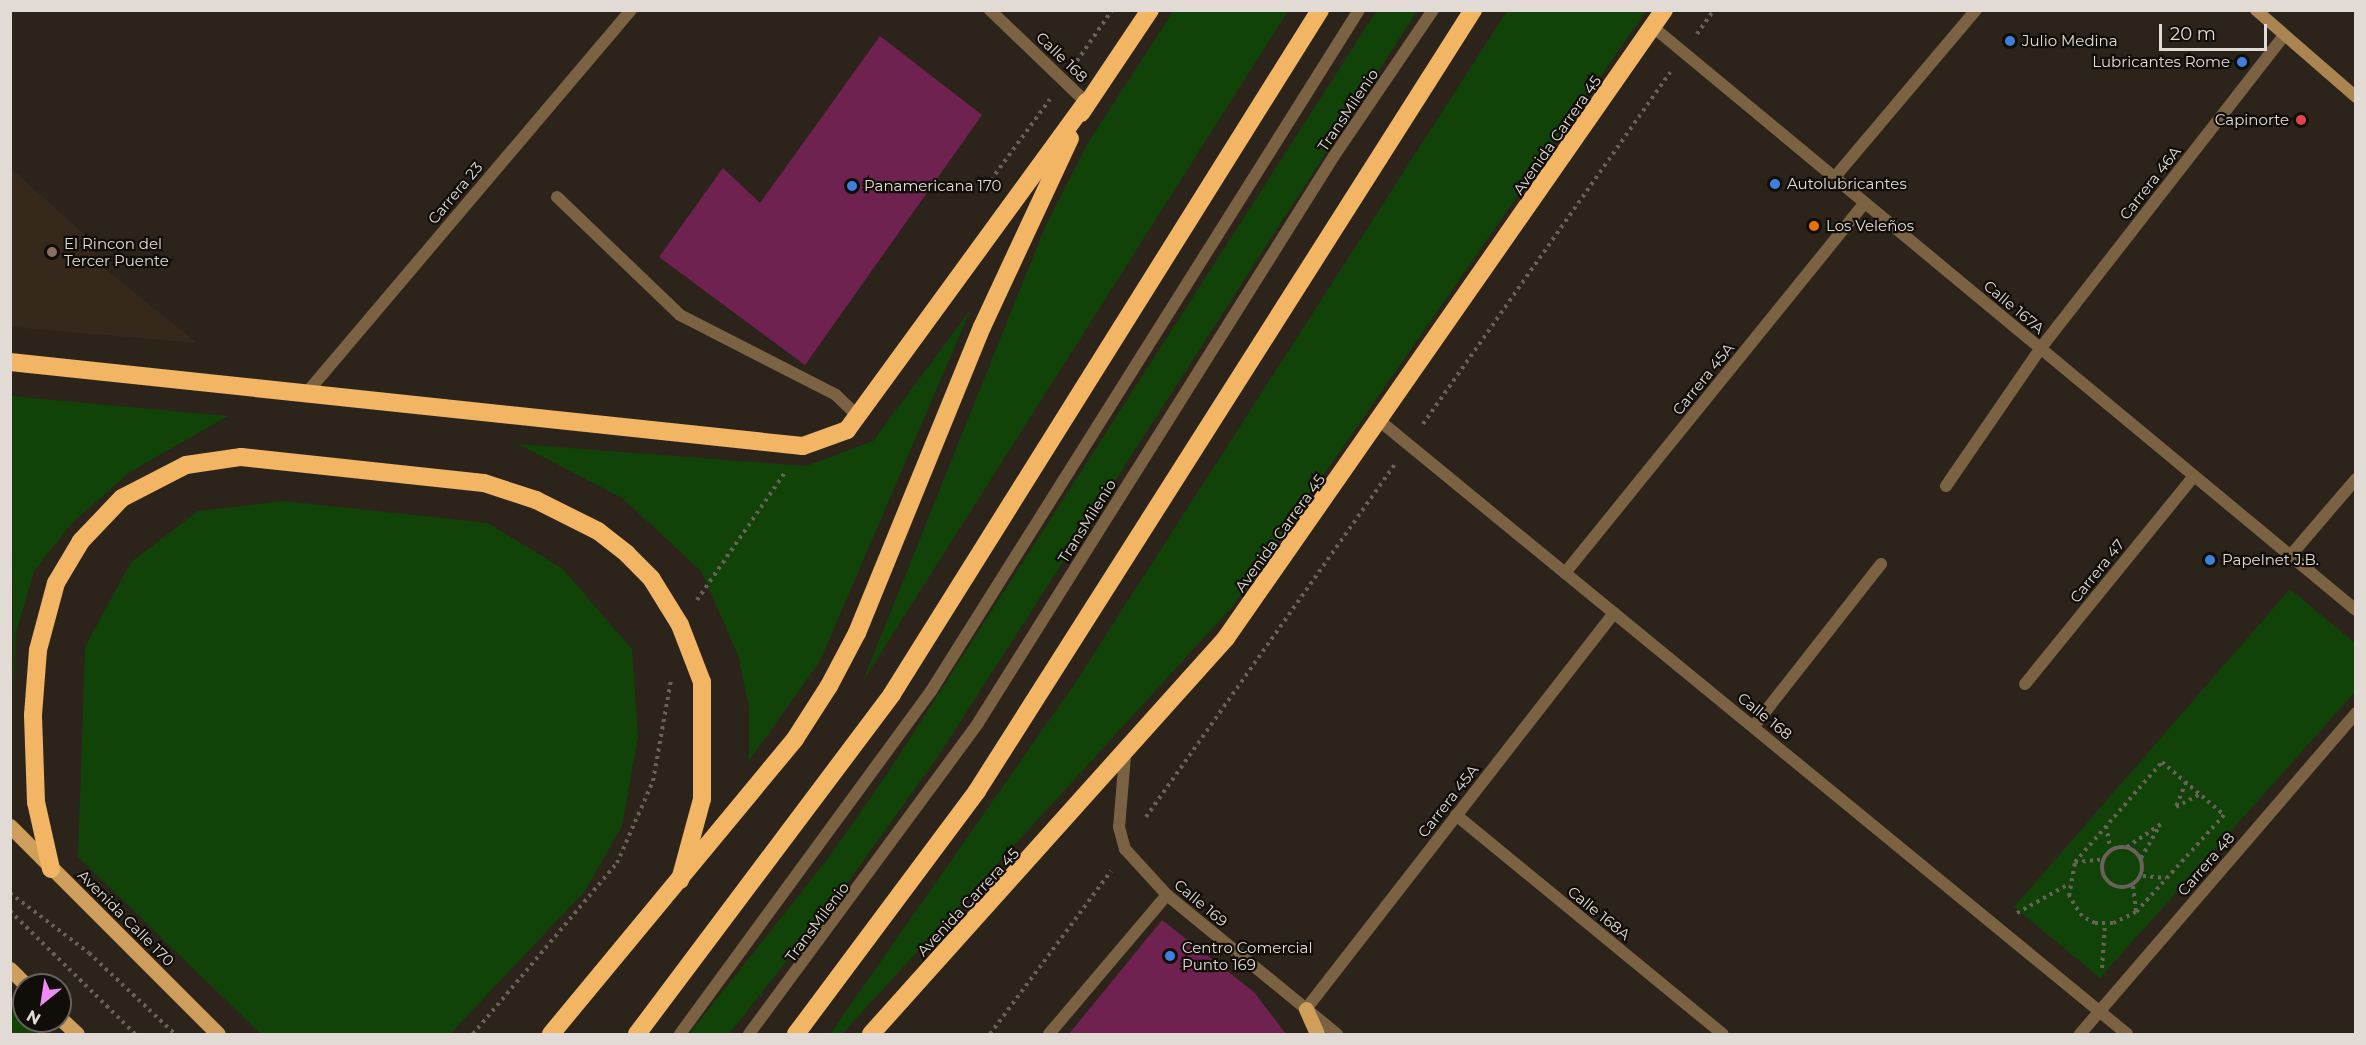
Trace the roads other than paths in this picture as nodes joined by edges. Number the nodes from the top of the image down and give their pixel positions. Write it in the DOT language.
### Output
graph roads {
  1 [pos="631,10"];
  2 [pos="990,10"];
  3 [pos="1150,10"];
  4 [pos="1320,10"];
  5 [pos="1359,10"];
  6 [pos="1433,10"];
  7 [pos="1473,10"];
  8 [pos="1664,10"];
  9 [pos="1976,10"];
  10 [pos="2256,10"];
  11 [pos="1653,27"];
  12 [pos="2284,36"];
  13 [pos="2355,97"];
  14 [pos="1086,102"];
  15 [pos="1834,178"];
  16 [pos="558,197"];
  17 [pos="1865,203"];
  18 [pos="2040,349"];
  19 [pos="10,362"];
  20 [pos="304,396"];
  21 [pos="856,414"];
  22 [pos="1381,422"];
  23 [pos="2193,476"];
  24 [pos="2355,479"];
  25 [pos="1946,486"];
  26 [pos="2290,556"];
  27 [pos="1881,564"];
  28 [pos="1565,573"];
  29 [pos="2355,610"];
  30 [pos="1614,613"];
  31 [pos="2025,684"];
  32 [pos="2355,713"];
  33 [pos="1754,726"];
  34 [pos="1125,756"];
  35 [pos="1456,815"];
  36 [pos="10,826"];
  37 [pos="51,869"];
  38 [pos="680,880"];
  39 [pos="1167,895"];
  40 [pos="1306,1009"];
  41 [pos="2100,1012"];
  42 [pos="218,1035"];
  43 [pos="551,1035"];
  44 [pos="637,1035"];
  45 [pos="680,1035"];
  46 [pos="749,1035"];
  47 [pos="796,1035"];
  48 [pos="871,1035"];
  49 [pos="1049,1035"];
  50 [pos="1317,1035"];
  51 [pos="1337,1035"];
  52 [pos="1723,1035"];
  53 [pos="2080,1035"];
  54 [pos="2127,1035"];
  1 -- 20 [label="street, Carrera 23"];
  2 -- 14 [label="street, Calle 168"];
  3 -- 14 [label="highway"];
  4 -- 44 [label="highway"];
  5 -- 45 [label="street"];
  6 -- 46 [label="street, TransMilenio"];
  7 -- 47 [label="highway"];
  8 -- 11 [label="highway, Avenida Carrera 45"];
  9 -- 15 [label="street"];
  10 -- 12 [label="street"];
  11 -- 15 [label="street, Calle 167A"];
  11 -- 22 [label="highway, Avenida Carrera 45"];
  12 -- 13 [label="street"];
  12 -- 18 [label="street, Carrera 46A"];
  14 -- 21 [label="highway"];
  14 -- 38 [label="highway"];
  15 -- 17 [label="street, Calle 167A"];
  16 -- 21 [label="street"];
  17 -- 18 [label="street, Calle 167A"];
  17 -- 28 [label="street, Carrera 45A"];
  18 -- 23 [label="street, Calle 167A"];
  18 -- 25 [label="street, Carrera 46A"];
  19 -- 20 [label="highway"];
  20 -- 21 [label="highway"];
  22 -- 28 [label="street, Calle 168"];
  22 -- 34 [label="highway, Avenida Carrera 45"];
  23 -- 26 [label="street, Calle 167A"];
  23 -- 31 [label="street, Carrera 47"];
  24 -- 26 [label="street"];
  26 -- 29 [label="street, Calle 167A"];
  27 -- 33 [label="street"];
  28 -- 30 [label="street, Calle 168"];
  30 -- 33 [label="street, Calle 168"];
  30 -- 35 [label="street, Carrera 45A"];
  32 -- 41 [label="street, Carrera 48"];
  33 -- 41 [label="street, Calle 168"];
  34 -- 39 [label="street, Calle 169"];
  34 -- 48 [label="highway, Avenida Carrera 45"];
  35 -- 40 [label="street, Carrera 45A"];
  35 -- 52 [label="street, Calle 168A"];
  36 -- 37 [label="main road, Avenida Calle 170"];
  37 -- 38 [label="highway"];
  37 -- 42 [label="main road, Avenida Calle 170"];
  38 -- 43 [label="highway"];
  39 -- 40 [label="street, Calle 169"];
  39 -- 49 [label="street"];
  40 -- 50 [label="main road"];
  40 -- 51 [label="street, Calle 169"];
  41 -- 53 [label="street, Carrera 48"];
  41 -- 54 [label="street, Calle 168"];
}
